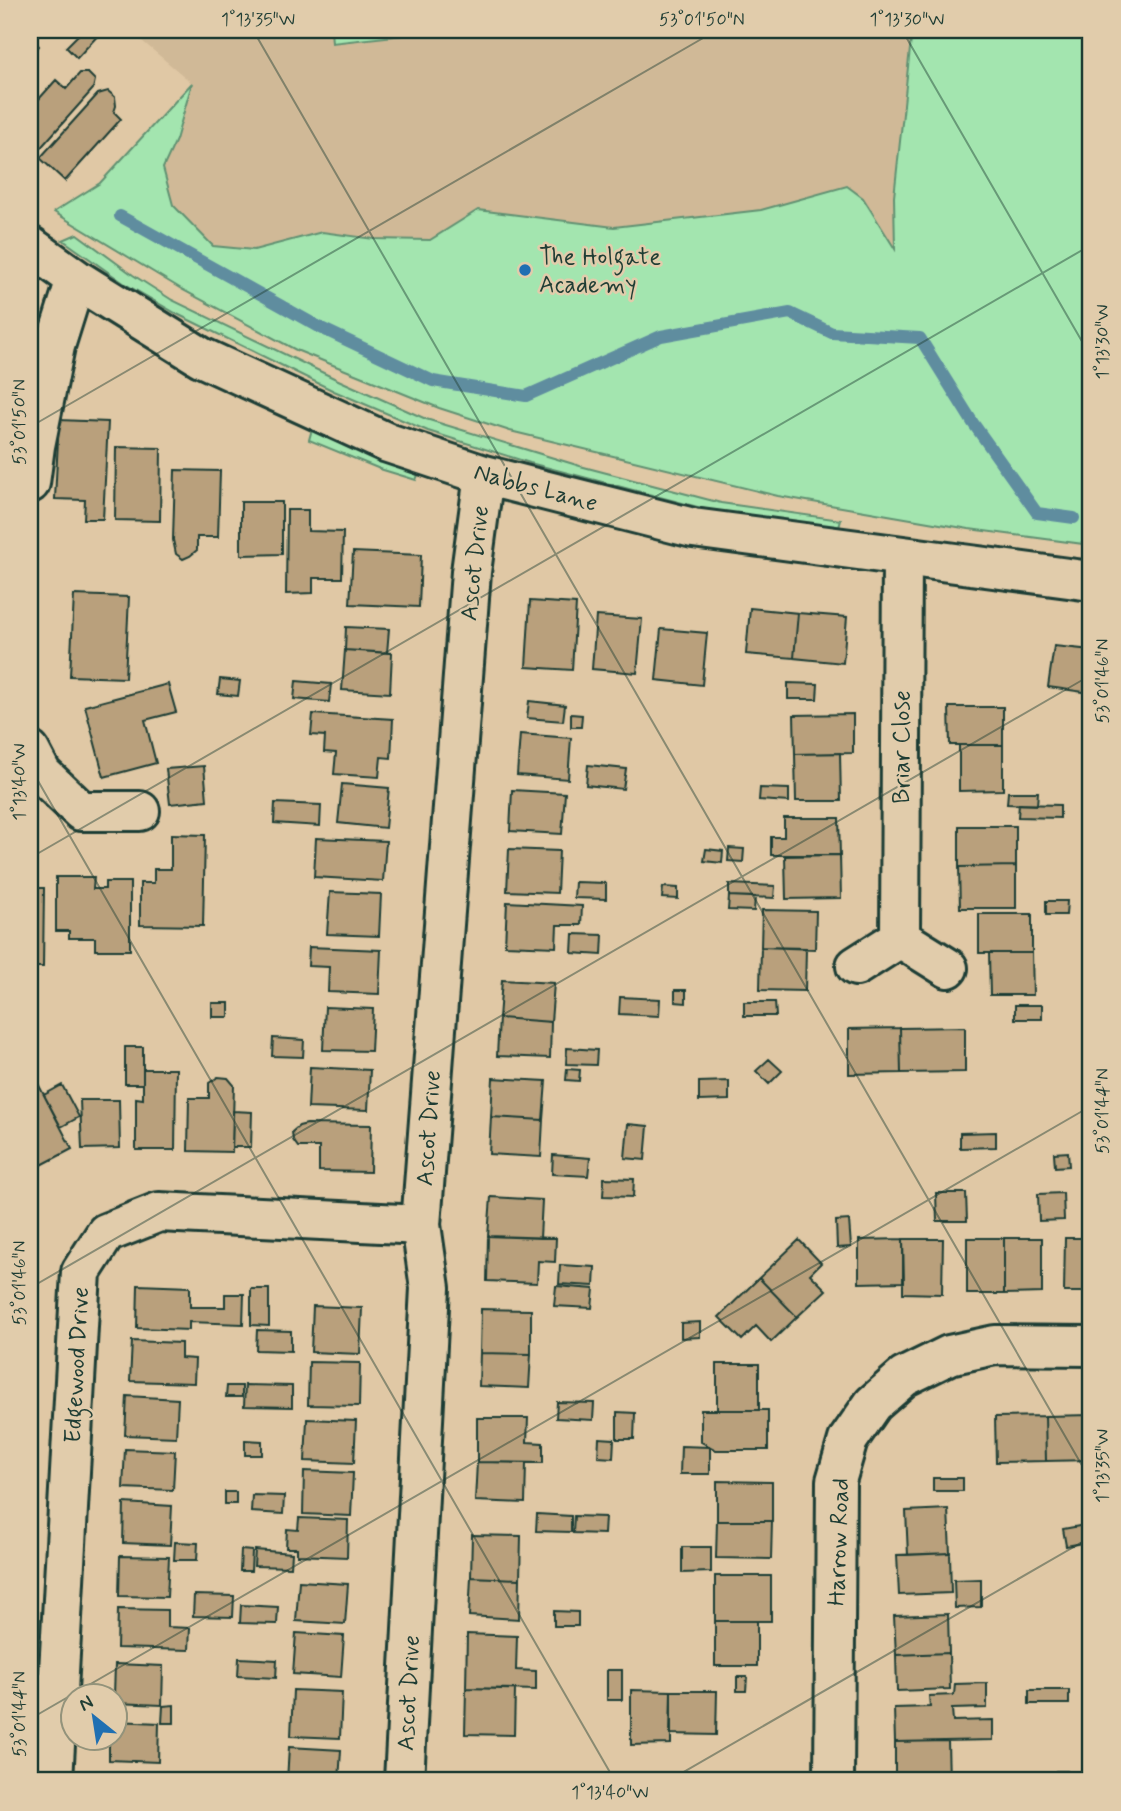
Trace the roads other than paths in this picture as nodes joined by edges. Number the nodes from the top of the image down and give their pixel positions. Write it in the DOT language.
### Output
graph roads {
  1 [pos="30,246"];
  2 [pos="76,279"];
  3 [pos="484,475"];
  4 [pos="30,482"];
  5 [pos="902,556"];
  6 [pos="1091,581"];
  7 [pos="30,751"];
  8 [pos="140,811"];
  9 [pos="900,938"];
  10 [pos="856,966"];
  11 [pos="948,968"];
  12 [pos="421,1225"];
  13 [pos="1091,1346"];
  14 [pos="53,1781"];
  15 [pos="404,1781"];
  16 [pos="834,1781"];
  1 -- 2 [label="street, Nabbs Lane"];
  2 -- 3 [label="street, Nabbs Lane"];
  2 -- 4 [label="street"];
  3 -- 5 [label="street, Nabbs Lane"];
  3 -- 12 [label="street, Ascot Drive"];
  5 -- 6 [label="street, Nabbs Lane"];
  5 -- 9 [label="street, Briar Close"];
  7 -- 8 [label="street"];
  9 -- 10 [label="street"];
  9 -- 11 [label="street"];
  12 -- 14 [label="street, Edgewood Drive"];
  12 -- 15 [label="street, Ascot Drive"];
  13 -- 16 [label="street, Harrow Road"];
}
